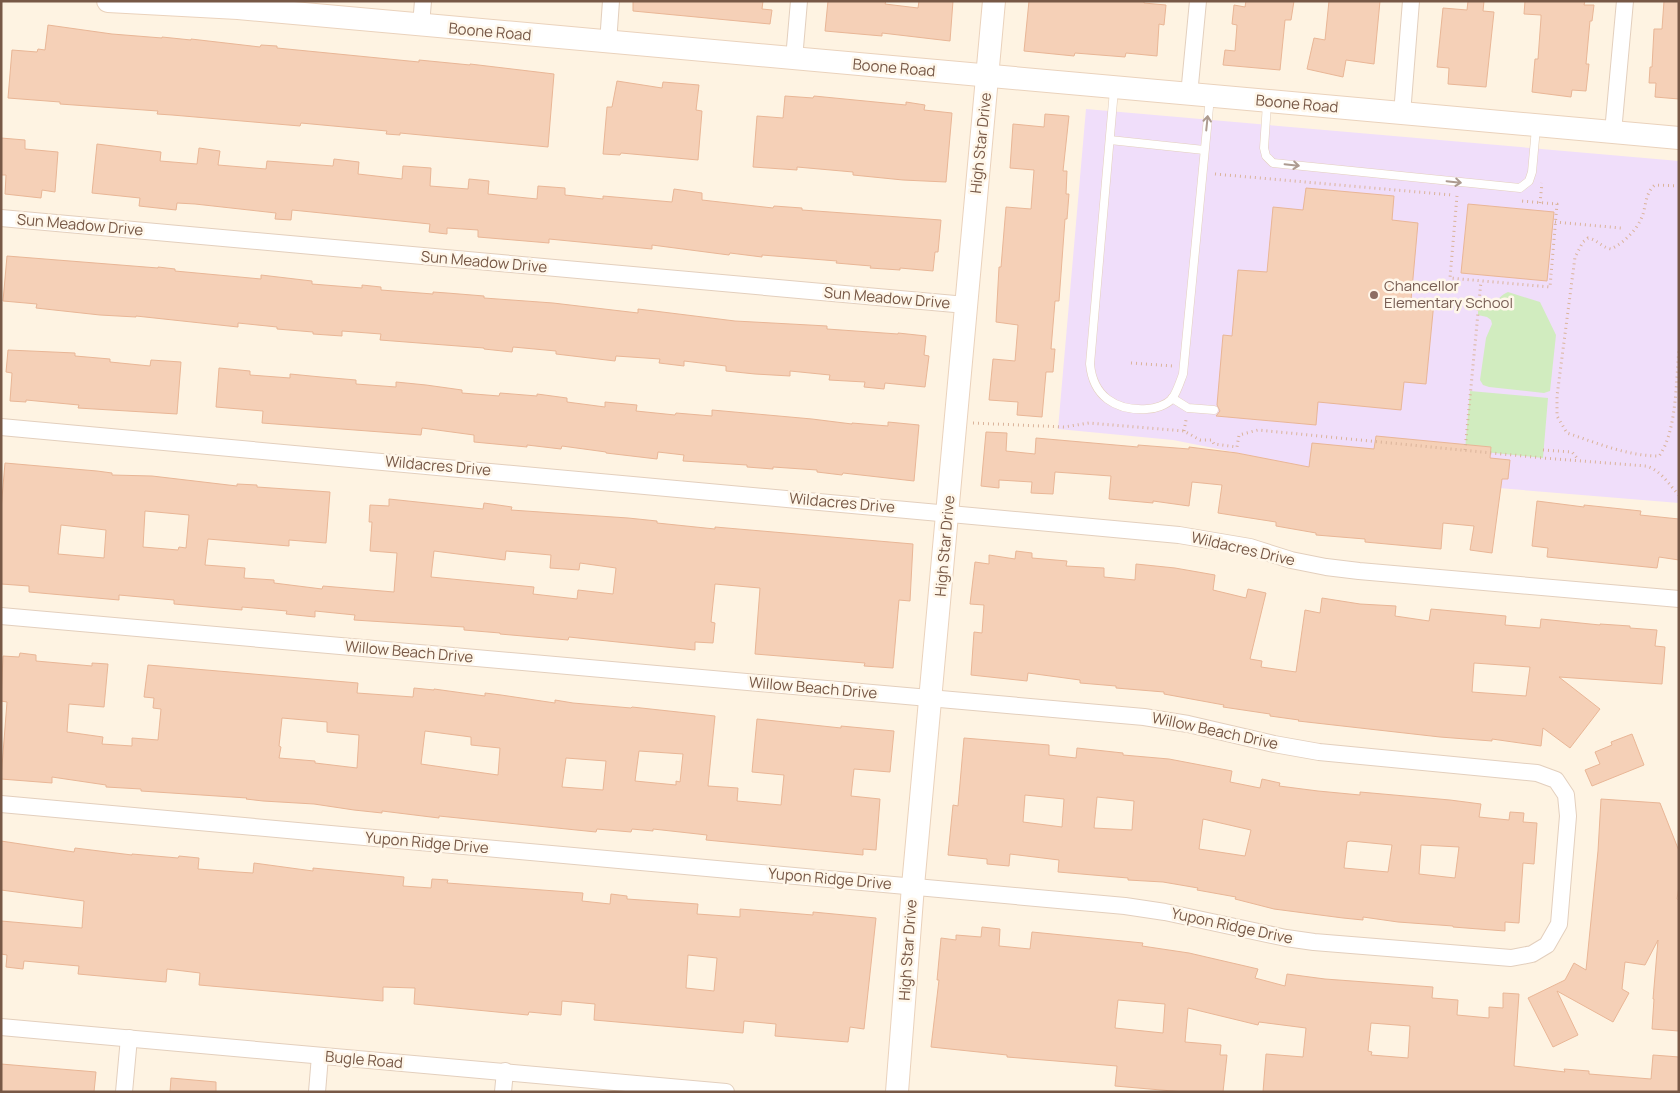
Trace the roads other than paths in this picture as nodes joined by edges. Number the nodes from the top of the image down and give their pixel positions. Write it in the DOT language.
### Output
graph roads {
  1 [pos="423,1"];
  2 [pos="611,1"];
  3 [pos="799,1"];
  4 [pos="994,1"];
  5 [pos="1198,1"];
  6 [pos="1411,1"];
  7 [pos="1625,1"];
  8 [pos="117,2"];
  9 [pos="238,5"];
  10 [pos="421,25"];
  11 [pos="608,43"];
  12 [pos="794,59"];
  13 [pos="988,77"];
  14 [pos="1114,88"];
  15 [pos="1200,96"];
  16 [pos="1268,102"];
  17 [pos="1402,114"];
  18 [pos="1537,126"];
  19 [pos="1613,132"];
  20 [pos="1679,138"];
  21 [pos="1110,140"];
  22 [pos="1204,150"];
  23 [pos="1,218"];
  24 [pos="966,305"];
  25 [pos="1172,398"];
  26 [pos="1214,410"];
  27 [pos="1,427"];
  28 [pos="948,513"];
  29 [pos="1679,599"];
  30 [pos="1,616"];
  31 [pos="931,698"];
  32 [pos="1,804"];
  33 [pos="1566,841"];
  34 [pos="913,886"];
  35 [pos="1,1026"];
  36 [pos="129,1038"];
  37 [pos="320,1056"];
  38 [pos="505,1071"];
  39 [pos="693,1090"];
  40 [pos="124,1092"];
  41 [pos="317,1092"];
  42 [pos="503,1092"];
  43 [pos="726,1092"];
  44 [pos="897,1092"];
  1 -- 10 [label="street"];
  2 -- 11 [label="street"];
  3 -- 12 [label="street"];
  4 -- 13 [label="street, High Star Drive"];
  5 -- 15 [label="street"];
  6 -- 17 [label="street"];
  7 -- 19 [label="street"];
  8 -- 9 [label="street, Boone Road"];
  9 -- 10 [label="street, Boone Road"];
  10 -- 11 [label="street, Boone Road"];
  11 -- 12 [label="street, Boone Road"];
  12 -- 13 [label="street, Boone Road"];
  13 -- 14 [label="street, Boone Road"];
  13 -- 24 [label="street, High Star Drive"];
  14 -- 15 [label="street, Boone Road"];
  14 -- 21 [label="lane"];
  15 -- 16 [label="street, Boone Road"];
  22 -- 15 [label="lane, one-way"];
  16 -- 17 [label="street, Boone Road"];
  16 -- 18 [label="lane, one-way"];
  17 -- 18 [label="street, Boone Road"];
  18 -- 19 [label="street, Boone Road"];
  19 -- 20 [label="street, Boone Road"];
  21 -- 22 [label="lane"];
  21 -- 25 [label="lane"];
  22 -- 25 [label="lane"];
  23 -- 24 [label="street, Sun Meadow Drive"];
  24 -- 28 [label="street, High Star Drive"];
  25 -- 26 [label="lane"];
  27 -- 28 [label="street, Wildacres Drive"];
  28 -- 29 [label="street, Wildacres Drive"];
  28 -- 31 [label="street, High Star Drive"];
  30 -- 31 [label="street, Willow Beach Drive"];
  31 -- 33 [label="street, Willow Beach Drive"];
  31 -- 34 [label="street, High Star Drive"];
  32 -- 34 [label="street, Yupon Ridge Drive"];
  33 -- 34 [label="street, Yupon Ridge Drive"];
  34 -- 44 [label="street, High Star Drive"];
  35 -- 36 [label="street, Bugle Road"];
  36 -- 37 [label="street, Bugle Road"];
  36 -- 40 [label="street"];
  37 -- 38 [label="street, Bugle Road"];
  37 -- 41 [label="street"];
  38 -- 39 [label="street, Bugle Road"];
  38 -- 42 [label="street"];
  39 -- 43 [label="street, Bugle Road"];
}
